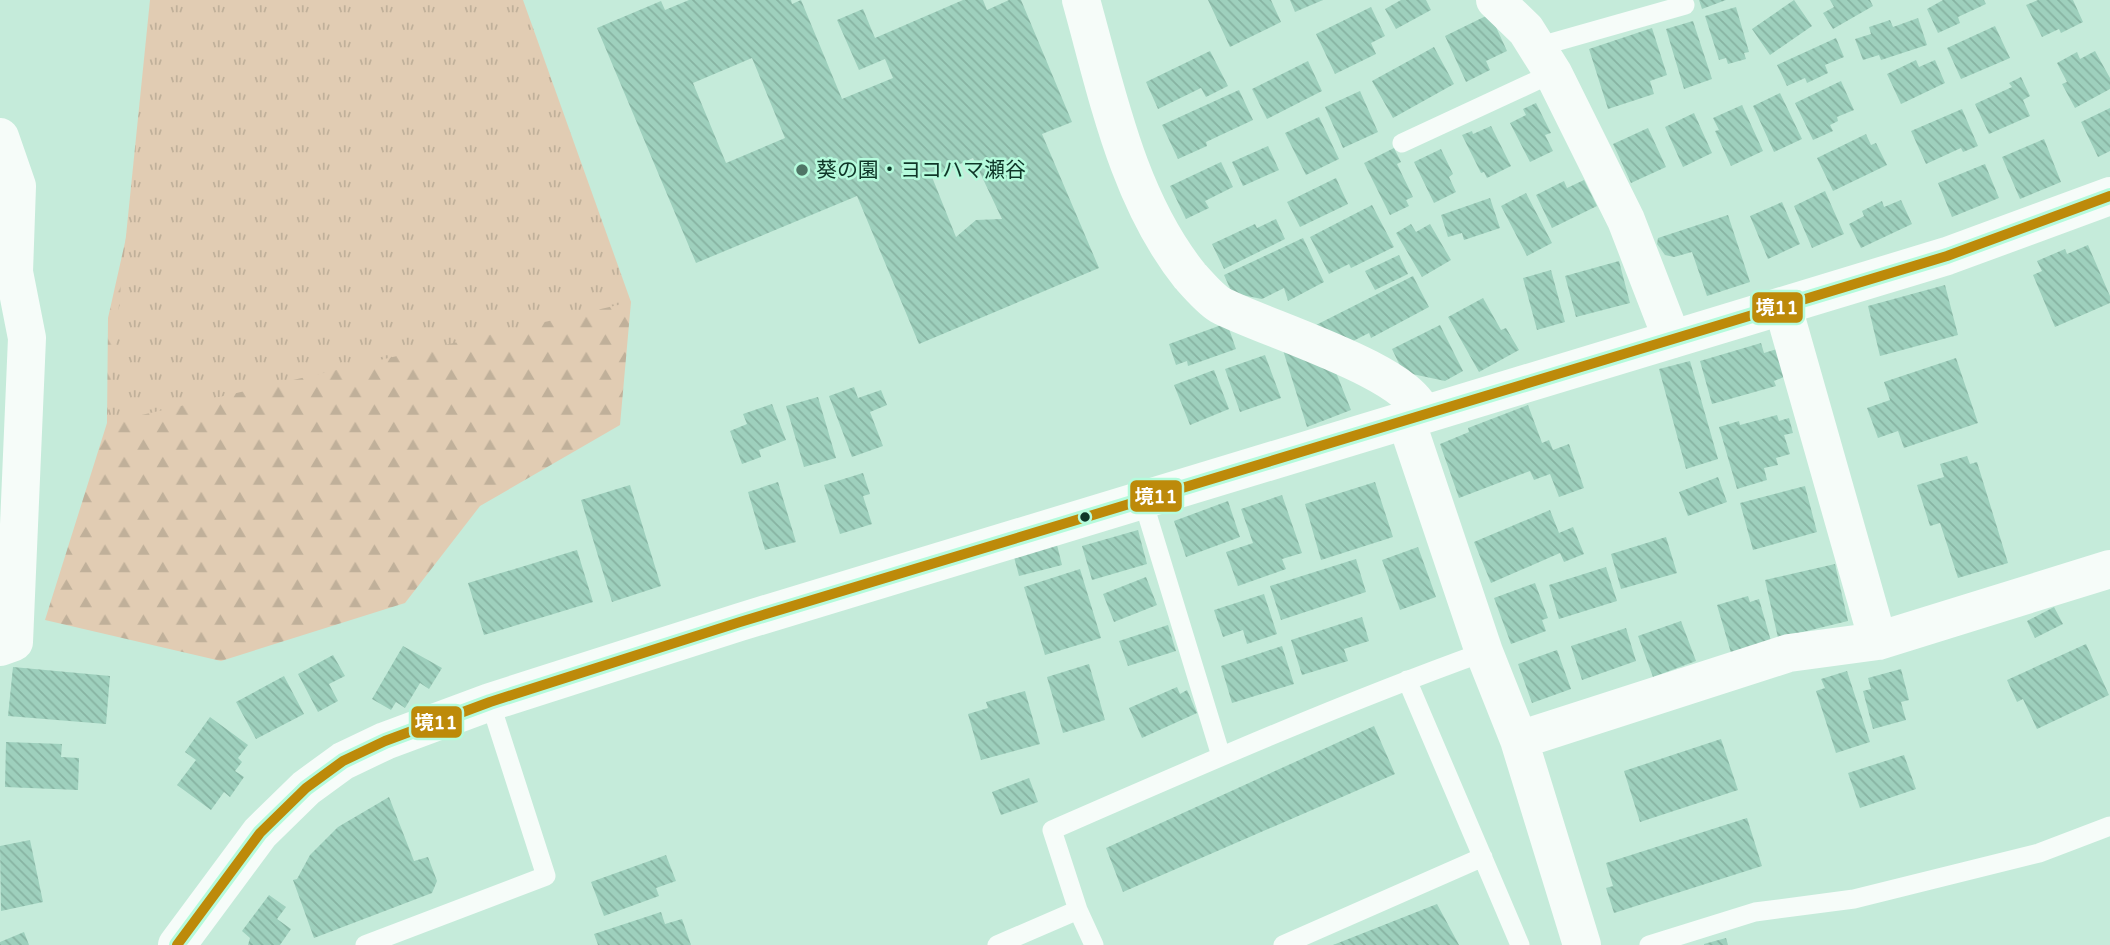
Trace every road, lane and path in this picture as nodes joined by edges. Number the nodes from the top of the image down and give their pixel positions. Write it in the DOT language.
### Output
graph roads {
  1 [pos="1081,0"];
  2 [pos="1495,0"];
  3 [pos="1685,5"];
  4 [pos="1545,60"];
  5 [pos="0,137"];
  6 [pos="1402,143"];
  7 [pos="2110,197"];
  8 [pos="1783,307"];
  9 [pos="1672,339"];
  10 [pos="1414,417"];
  11 [pos="1143,501"];
  12 [pos="2110,569"];
  13 [pos="1878,641"];
  14 [pos="0,647"];
  15 [pos="1484,652"];
  16 [pos="1407,680"];
  17 [pos="490,702"];
  18 [pos="1518,740"];
  19 [pos="1221,756"];
  20 [pos="2110,826"];
  21 [pos="1483,857"];
  22 [pos="1078,910"];
  23 [pos="177,945"];
  24 [pos="365,945"];
  25 [pos="997,945"];
  26 [pos="1094,945"];
  27 [pos="1283,945"];
  28 [pos="1520,945"];
  29 [pos="1582,945"];
  30 [pos="1650,945"];
  1 -- 10 [label="street"];
  2 -- 4 [label="street"];
  3 -- 4 [label="lane"];
  4 -- 6 [label="lane"];
  4 -- 9 [label="street"];
  5 -- 14 [label="street"];
  7 -- 8 [label="street"];
  8 -- 9 [label="street"];
  8 -- 13 [label="street"];
  9 -- 10 [label="street"];
  10 -- 11 [label="street"];
  10 -- 15 [label="street"];
  11 -- 17 [label="street"];
  11 -- 19 [label="lane"];
  12 -- 13 [label="street"];
  13 -- 18 [label="street"];
  15 -- 16 [label="lane"];
  15 -- 18 [label="street"];
  16 -- 19 [label="lane"];
  16 -- 21 [label="lane"];
  17 -- 23 [label="street"];
  17 -- 24 [label="lane"];
  18 -- 29 [label="street"];
  19 -- 22 [label="lane"];
  20 -- 30 [label="lane"];
  21 -- 27 [label="lane"];
  21 -- 28 [label="lane"];
  22 -- 25 [label="lane"];
  22 -- 26 [label="lane"];
}
